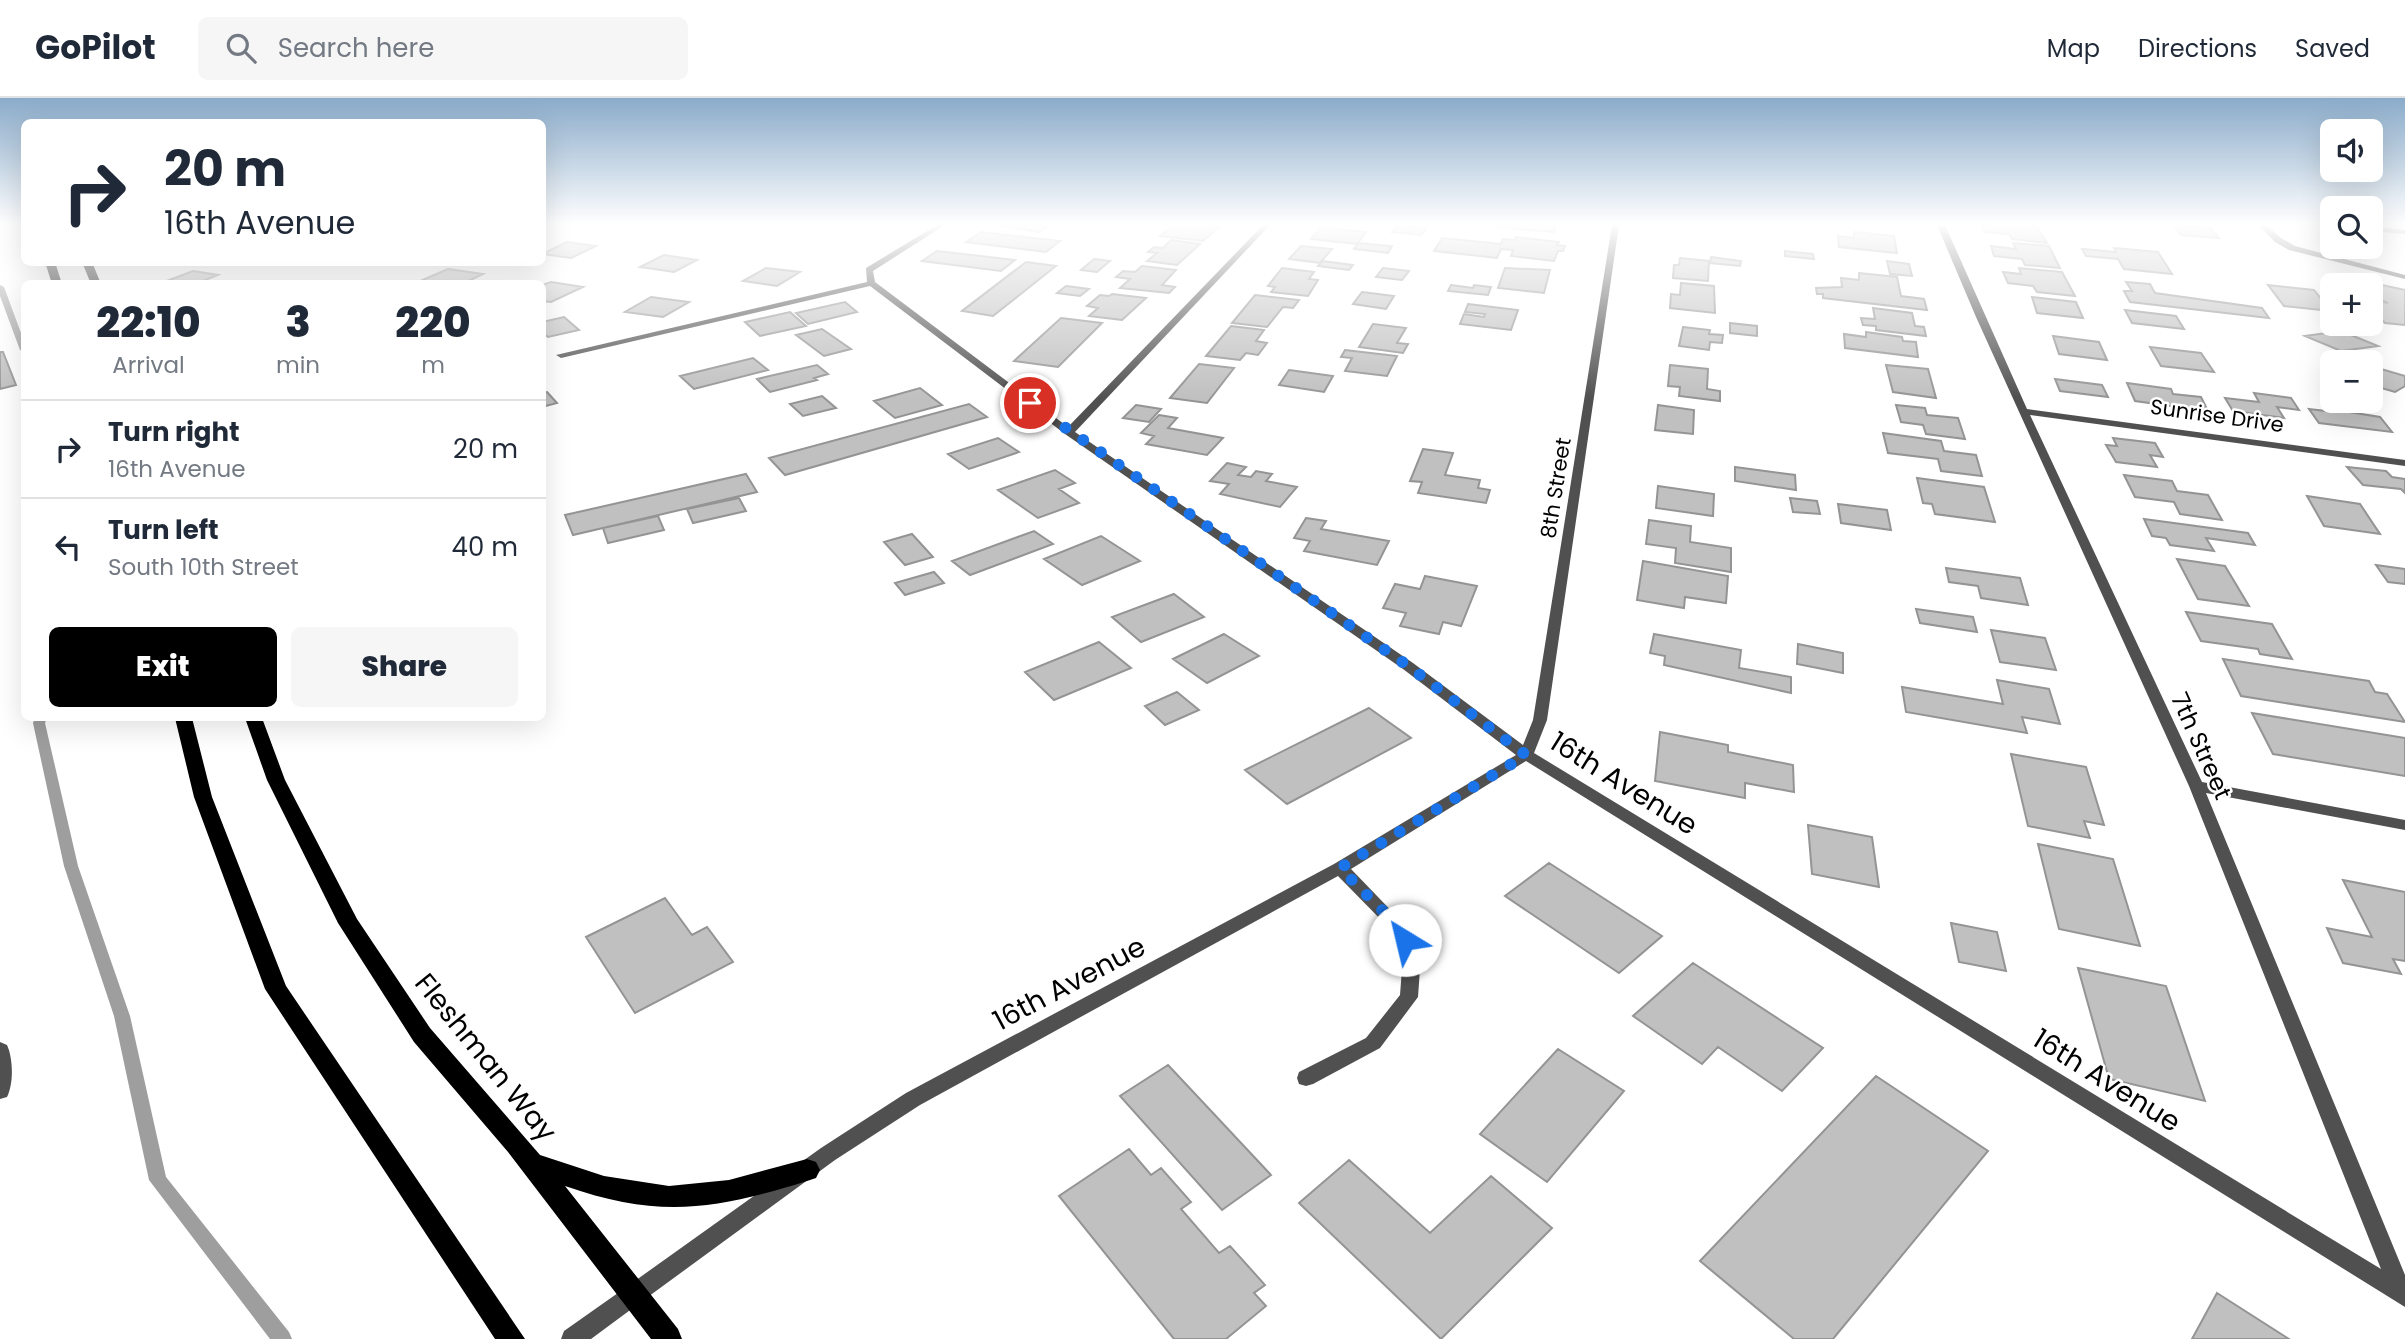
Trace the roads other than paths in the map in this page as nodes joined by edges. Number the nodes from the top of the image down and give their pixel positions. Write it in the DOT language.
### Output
graph roads {
  1 [pos="871,283"];
  2 [pos="1212,283"];
  3 [pos="1607,283"];
  4 [pos="1967,283"];
  5 [pos="562,355"];
  6 [pos="2023,411"];
  7 [pos="1069,432"];
  8 [pos="2405,463"];
  9 [pos="184,721"];
  10 [pos="254,721"];
  11 [pos="1526,755"];
  12 [pos="2196,786"];
  13 [pos="2405,825"];
  14 [pos="1340,868"];
  15 [pos="0,1050"];
  16 [pos="1306,1078"];
  17 [pos="0,1091"];
  18 [pos="531,1163"];
  19 [pos="807,1170"];
  20 [pos="632,1295"];
  21 [pos="2403,1295"];
  22 [pos="511,1339"];
  23 [pos="572,1339"];
  24 [pos="668,1339"];
  1 -- 5 [label="street"];
  1 -- 7 [label="street"];
  2 -- 7 [label="street"];
  3 -- 11 [label="street, 8th Street"];
  4 -- 6 [label="street, 7th Street"];
  6 -- 8 [label="street, Sunrise Drive"];
  6 -- 12 [label="street, 7th Street"];
  7 -- 11 [label="street"];
  9 -- 22 [label="main road"];
  10 -- 18 [label="main road, Fleshman Way"];
  11 -- 14 [label="street, 16th Avenue"];
  11 -- 21 [label="street, 16th Avenue"];
  12 -- 13 [label="street"];
  12 -- 21 [label="street, 7th Street"];
  14 -- 16 [label="street"];
  14 -- 19 [label="street, 16th Avenue"];
  15 -- 17 [label="street"];
  18 -- 19 [label="main road"];
  18 -- 20 [label="main road, Fleshman Way"];
  19 -- 20 [label="street, 16th Avenue"];
  20 -- 23 [label="street, 16th Avenue"];
  20 -- 24 [label="main road, Fleshman Way"];
}
